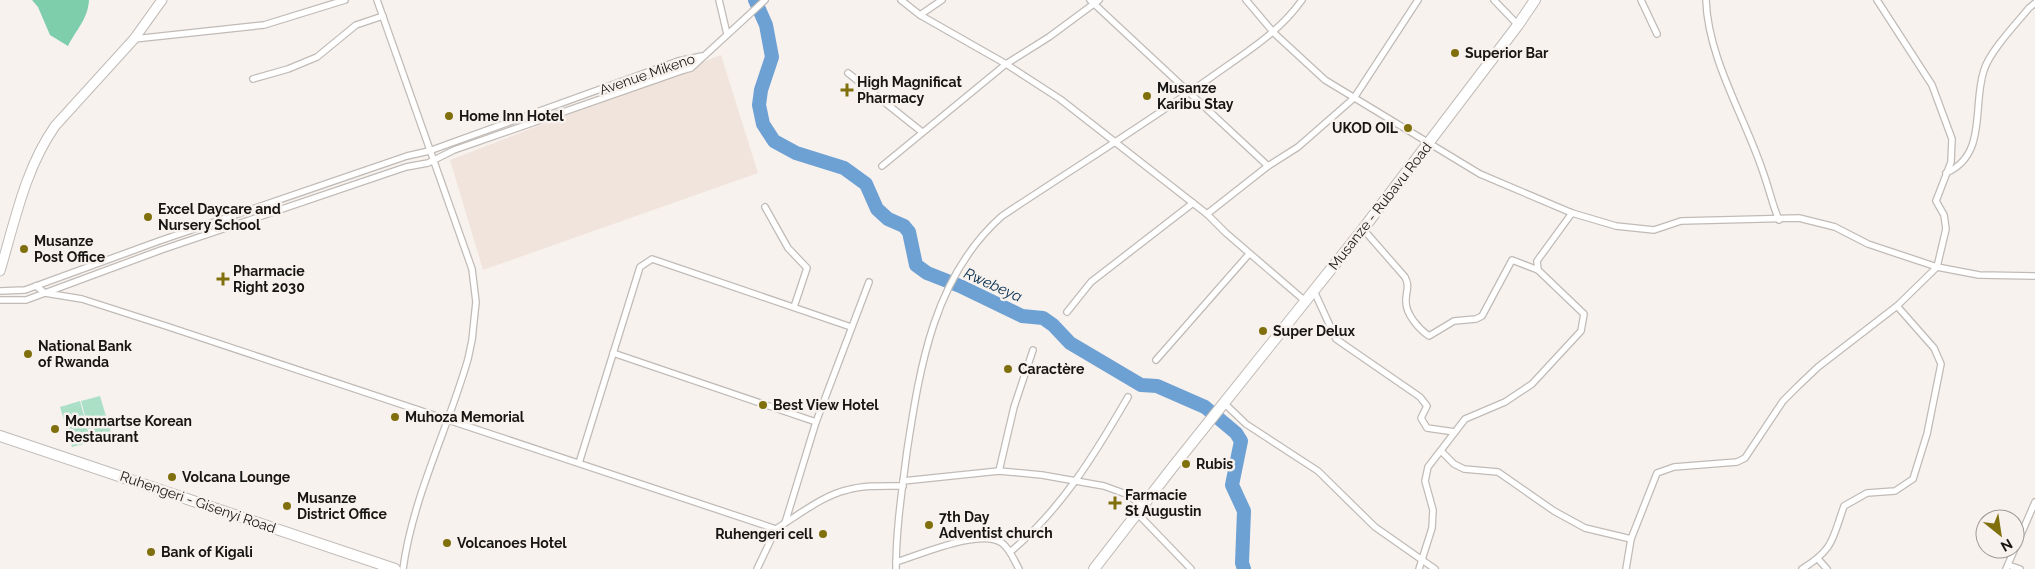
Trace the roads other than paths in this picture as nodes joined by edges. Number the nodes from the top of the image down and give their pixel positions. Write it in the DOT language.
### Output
graph roads {
  1 [pos="162,0"];
  2 [pos="345,0"];
  3 [pos="377,0"];
  4 [pos="719,0"];
  5 [pos="765,0"];
  6 [pos="901,0"];
  7 [pos="942,0"];
  8 [pos="1246,0"];
  9 [pos="1302,0"];
  10 [pos="1418,0"];
  11 [pos="1494,0"];
  12 [pos="1535,0"];
  13 [pos="1641,0"];
  14 [pos="1706,0"];
  15 [pos="1877,0"];
  16 [pos="1094,1"];
  17 [pos="2035,3"];
  18 [pos="920,14"];
  19 [pos="383,16"];
  20 [pos="1518,25"];
  21 [pos="1274,32"];
  22 [pos="727,34"];
  23 [pos="1657,34"];
  24 [pos="134,39"];
  25 [pos="702,56"];
  26 [pos="1006,64"];
  27 [pos="848,73"];
  28 [pos="253,79"];
  29 [pos="1189,93"];
  30 [pos="1354,98"];
  31 [pos="922,132"];
  32 [pos="1115,141"];
  33 [pos="1429,142"];
  34 [pos="428,151"];
  35 [pos="432,160"];
  36 [pos="882,166"];
  37 [pos="1268,166"];
  38 [pos="1946,174"];
  39 [pos="1192,203"];
  40 [pos="765,207"];
  41 [pos="1572,213"];
  42 [pos="1207,214"];
  43 [pos="1779,220"];
  44 [pos="1363,229"];
  45 [pos="1250,254"];
  46 [pos="1937,266"];
  47 [pos="1538,270"];
  48 [pos="0,271"];
  49 [pos="70,273"];
  50 [pos="2035,276"];
  51 [pos="869,282"];
  52 [pos="68,284"];
  53 [pos="36,286"];
  54 [pos="0,291"];
  55 [pos="1314,291"];
  56 [pos="45,292"];
  57 [pos="64,294"];
  58 [pos="0,300"];
  59 [pos="1305,301"];
  60 [pos="1897,306"];
  61 [pos="794,307"];
  62 [pos="1067,312"];
  63 [pos="851,327"];
  64 [pos="1033,350"];
  65 [pos="613,353"];
  66 [pos="1156,360"];
  67 [pos="1128,397"];
  68 [pos="1222,406"];
  69 [pos="446,419"];
  70 [pos="816,422"];
  71 [pos="1455,432"];
  72 [pos="0,436"];
  73 [pos="1441,451"];
  74 [pos="579,463"];
  75 [pos="999,471"];
  76 [pos="1075,482"];
  77 [pos="903,483"];
  78 [pos="2035,502"];
  79 [pos="1140,510"];
  80 [pos="785,523"];
  81 [pos="776,529"];
  82 [pos="1631,539"];
  83 [pos="1010,552"];
  84 [pos="1818,559"];
  85 [pos="1421,560"];
  86 [pos="896,566"];
  87 [pos="2007,567"];
  88 [pos="395,569"];
  89 [pos="403,569"];
  90 [pos="757,569"];
  91 [pos="1019,569"];
  92 [pos="1094,569"];
  93 [pos="1191,569"];
  94 [pos="1419,569"];
  95 [pos="1435,569"];
  96 [pos="1626,569"];
  97 [pos="1802,569"];
  98 [pos="1828,569"];
  99 [pos="2020,569"];
  1 -- 24 [label="main road"];
  2 -- 24 [label="street"];
  3 -- 19 [label="street"];
  4 -- 22 [label="street"];
  5 -- 22 [label="street"];
  6 -- 18 [label="street"];
  7 -- 18 [label="street"];
  8 -- 21 [label="street"];
  9 -- 21 [label="street"];
  10 -- 30 [label="street"];
  11 -- 20 [label="street"];
  12 -- 20 [label="highway, Musanze - Rubavu Road"];
  13 -- 23 [label="street"];
  14 -- 43 [label="street"];
  15 -- 38 [label="street"];
  16 -- 26 [label="street"];
  16 -- 29 [label="street"];
  17 -- 38 [label="street"];
  18 -- 26 [label="street"];
  19 -- 28 [label="street"];
  19 -- 34 [label="street"];
  20 -- 33 [label="highway, Musanze - Rubavu Road"];
  21 -- 29 [label="street"];
  21 -- 30 [label="street"];
  22 -- 25 [label="street"];
  24 -- 48 [label="main road"];
  25 -- 34 [label="street, Avenue Mikeno"];
  25 -- 35 [label="street, Avenue Mikeno"];
  26 -- 31 [label="street"];
  26 -- 32 [label="street"];
  27 -- 31 [label="street"];
  29 -- 32 [label="street"];
  29 -- 37 [label="street"];
  30 -- 33 [label="street"];
  30 -- 37 [label="street"];
  31 -- 36 [label="street"];
  32 -- 39 [label="street"];
  32 -- 77 [label="street"];
  33 -- 41 [label="street"];
  33 -- 44 [label="highway, Musanze - Rubavu Road"];
  34 -- 35 [label="street"];
  34 -- 49 [label="street, Avenue Mikeno"];
  35 -- 52 [label="street, Avenue Mikeno"];
  35 -- 69 [label="street"];
  37 -- 42 [label="street"];
  38 -- 46 [label="street"];
  39 -- 42 [label="street"];
  39 -- 62 [label="street"];
  40 -- 61 [label="street"];
  41 -- 43 [label="street"];
  41 -- 47 [label="street"];
  42 -- 45 [label="street"];
  43 -- 46 [label="street"];
  44 -- 47 [label="street"];
  44 -- 55 [label="highway, Musanze - Rubavu Road"];
  45 -- 59 [label="street"];
  45 -- 66 [label="street"];
  46 -- 50 [label="street"];
  46 -- 60 [label="street"];
  47 -- 71 [label="street"];
  49 -- 52 [label="street"];
  49 -- 53 [label="street, Avenue Mikeno"];
  51 -- 63 [label="street"];
  52 -- 56 [label="street, Avenue Mikeno"];
  52 -- 57 [label="street"];
  53 -- 54 [label="street, Avenue Mikeno"];
  53 -- 56 [label="street"];
  55 -- 59 [label="highway, Musanze - Rubavu Road"];
  55 -- 71 [label="street"];
  56 -- 57 [label="street"];
  56 -- 58 [label="street, Avenue Mikeno"];
  57 -- 69 [label="street"];
  59 -- 68 [label="highway, Musanze - Rubavu Road"];
  60 -- 82 [label="street"];
  60 -- 84 [label="street"];
  61 -- 63 [label="street"];
  61 -- 65 [label="street"];
  63 -- 70 [label="street"];
  64 -- 75 [label="street"];
  65 -- 70 [label="street"];
  65 -- 74 [label="street"];
  67 -- 76 [label="street"];
  68 -- 79 [label="highway, Musanze - Rubavu Road"];
  68 -- 85 [label="street"];
  69 -- 74 [label="street"];
  69 -- 89 [label="street"];
  70 -- 80 [label="street"];
  71 -- 73 [label="street"];
  72 -- 88 [label="highway, Ruhengeri - Gisenyi Road"];
  73 -- 82 [label="street"];
  73 -- 85 [label="street"];
  74 -- 81 [label="street"];
  75 -- 76 [label="street"];
  75 -- 77 [label="street"];
  76 -- 79 [label="street"];
  76 -- 83 [label="street"];
  77 -- 80 [label="street"];
  77 -- 86 [label="street"];
  78 -- 87 [label="street"];
  79 -- 92 [label="highway"];
  79 -- 93 [label="street"];
  80 -- 81 [label="street"];
  81 -- 90 [label="street"];
  82 -- 96 [label="street"];
  83 -- 86 [label="street"];
  83 -- 91 [label="street"];
  84 -- 97 [label="street"];
  84 -- 98 [label="street"];
  85 -- 94 [label="street"];
  85 -- 95 [label="street"];
  87 -- 99 [label="street"];
}
